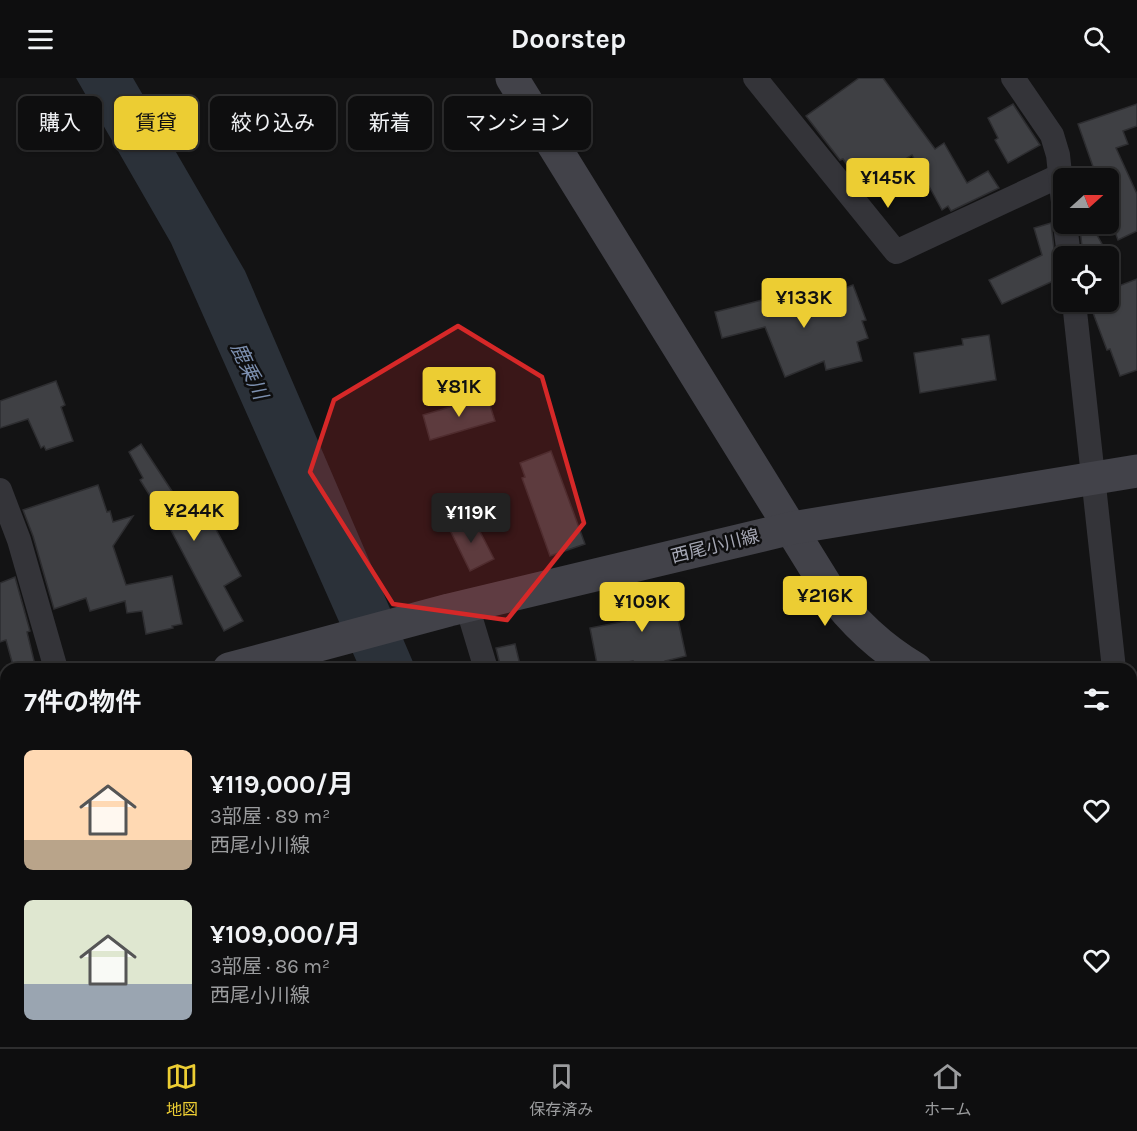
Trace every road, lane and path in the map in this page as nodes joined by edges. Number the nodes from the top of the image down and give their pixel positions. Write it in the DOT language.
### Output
graph roads {
  1 [pos="512,78"];
  2 [pos="755,78"];
  3 [pos="1013,78"];
  4 [pos="1059,168"];
  5 [pos="1053,179"];
  6 [pos="1075,312"];
  7 [pos="1137,471"];
  8 [pos="1094,477"];
  9 [pos="0,490"];
  10 [pos="792,528"];
  11 [pos="458,608"];
  12 [pos="54,663"];
  13 [pos="252,663"];
  14 [pos="483,663"];
  15 [pos="907,663"];
  16 [pos="1113,663"];
  1 -- 10 [label="main road"];
  2 -- 5 [label="street"];
  3 -- 4 [label="street"];
  6 -- 8 [label="street"];
  7 -- 8 [label="main road, 西尾小川線"];
  8 -- 10 [label="main road, 西尾小川線"];
  8 -- 16 [label="street"];
  9 -- 12 [label="street"];
  10 -- 11 [label="main road, 西尾小川線"];
  10 -- 15 [label="main road"];
  11 -- 13 [label="main road, 西尾小川線"];
  11 -- 14 [label="street"];
}
